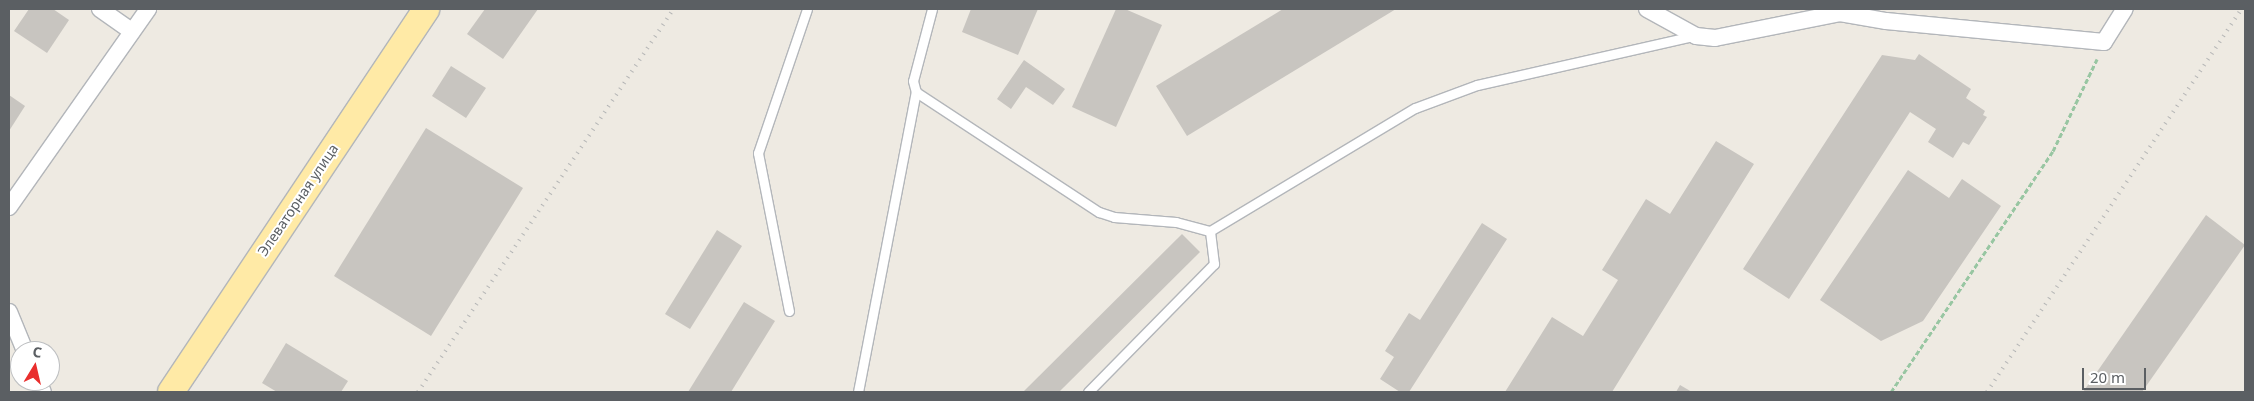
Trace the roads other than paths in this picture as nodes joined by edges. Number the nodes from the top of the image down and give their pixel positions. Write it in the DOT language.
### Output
graph roads {
  1 [pos="100,9"];
  2 [pos="148,9"];
  3 [pos="426,9"];
  4 [pos="807,9"];
  5 [pos="932,9"];
  6 [pos="1647,9"];
  7 [pos="2125,9"];
  8 [pos="132,31"];
  9 [pos="1696,36"];
  10 [pos="916,92"];
  11 [pos="9,207"];
  12 [pos="1210,230"];
  13 [pos="789,311"];
  14 [pos="9,312"];
  15 [pos="22,341"];
  16 [pos="171,392"];
  17 [pos="858,392"];
  18 [pos="1088,392"];
  1 -- 8 [label="street"];
  2 -- 8 [label="street"];
  3 -- 16 [label="main road, Элеваторная улица"];
  4 -- 13 [label="lane"];
  5 -- 10 [label="lane"];
  6 -- 9 [label="street"];
  7 -- 9 [label="street"];
  8 -- 11 [label="street"];
  9 -- 12 [label="lane"];
  10 -- 12 [label="lane"];
  10 -- 17 [label="lane"];
  12 -- 18 [label="lane"];
  14 -- 15 [label="street"];
}
